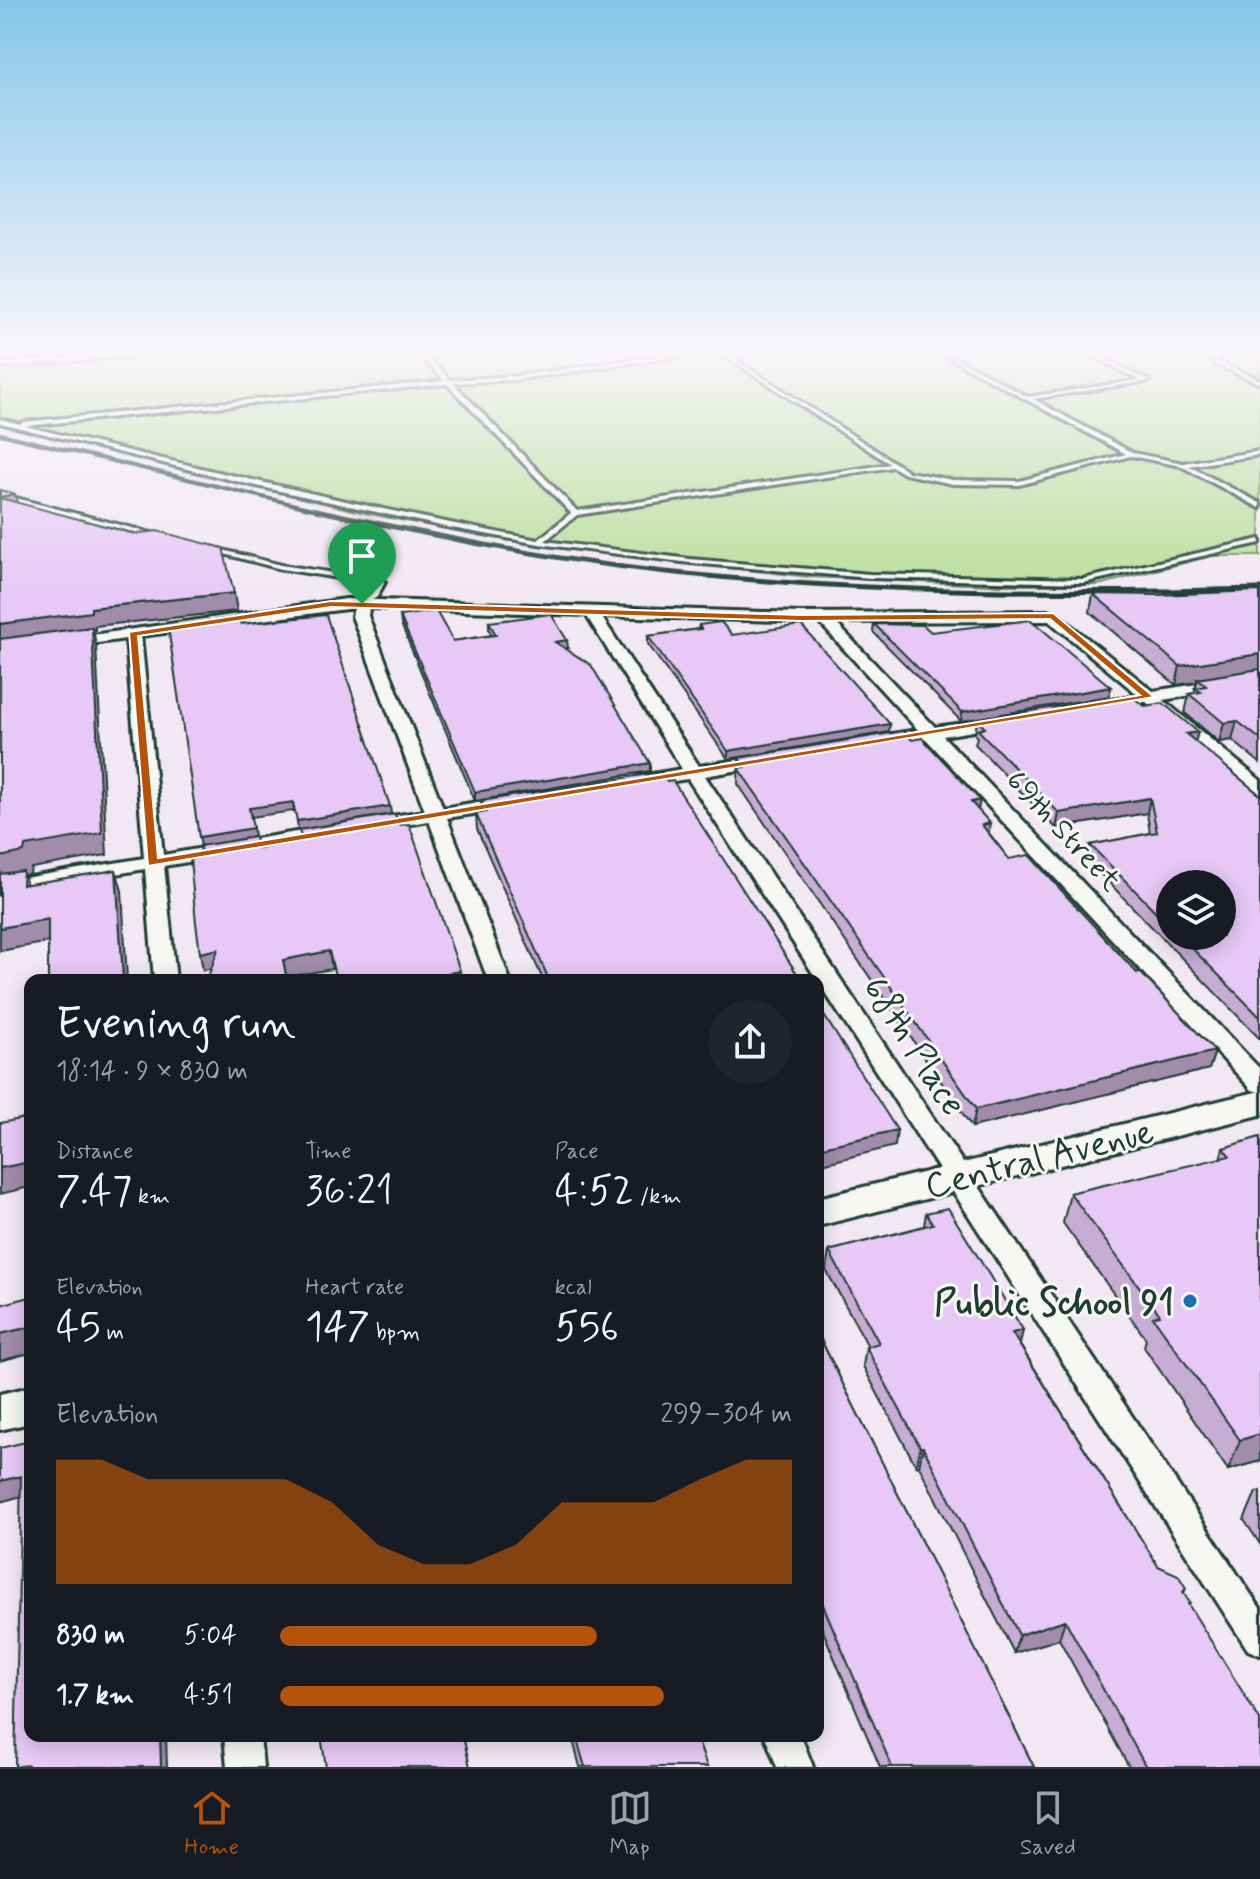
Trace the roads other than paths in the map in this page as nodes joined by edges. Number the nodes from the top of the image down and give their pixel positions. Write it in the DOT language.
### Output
graph roads {
  1 [pos="47,432"];
  2 [pos="498,432"];
  3 [pos="841,432"];
  4 [pos="1091,432"];
  5 [pos="1260,453"];
  6 [pos="1131,454"];
  7 [pos="1183,465"];
  8 [pos="891,466"];
  9 [pos="0,496"];
  10 [pos="1260,506"];
  11 [pos="575,513"];
  12 [pos="168,539"];
  13 [pos="1260,541"];
  14 [pos="539,542"];
  15 [pos="205,548"];
  16 [pos="362,604"];
  17 [pos="592,612"];
  18 [pos="823,618"];
  19 [pos="133,634"];
  20 [pos="59,644"];
  21 [pos="1260,679"];
  22 [pos="1148,697"];
  23 [pos="1116,702"];
  24 [pos="1026,717"];
  25 [pos="932,733"];
  26 [pos="867,743"];
  27 [pos="777,758"];
  28 [pos="692,773"];
  29 [pos="625,784"];
  30 [pos="1260,789"];
  31 [pos="520,800"];
  32 [pos="436,814"];
  33 [pos="152,863"];
  34 [pos="0,888"];
  35 [pos="164,974"];
  36 [pos="497,974"];
  37 [pos="1260,1084"];
  38 [pos="1260,1103"];
  39 [pos="959,1177"];
  40 [pos="824,1211"];
  41 [pos="24,1406"];
  42 [pos="0,1412"];
  43 [pos="1260,1638"];
  44 [pos="243,1742"];
  45 [pos="785,1742"];
  46 [pos="245,1767"];
  47 [pos="795,1767"];
  1 -- 14 [label="lane"];
  2 -- 11 [label="lane"];
  3 -- 8 [label="lane"];
  4 -- 6 [label="lane"];
  5 -- 7 [label="lane"];
  6 -- 7 [label="lane"];
  6 -- 8 [label="lane"];
  7 -- 10 [label="lane"];
  8 -- 11 [label="lane"];
  9 -- 12 [label="lane"];
  11 -- 14 [label="lane"];
  13 -- 14 [label="lane"];
  15 -- 16 [label="lane"];
  16 -- 17 [label="street"];
  16 -- 19 [label="street"];
  16 -- 32 [label="street"];
  17 -- 18 [label="street"];
  17 -- 28 [label="street, 68th Place"];
  18 -- 22 [label="street"];
  18 -- 25 [label="street, 69th Street"];
  19 -- 20 [label="street"];
  19 -- 33 [label="street"];
  21 -- 22 [label="street"];
  22 -- 23 [label="street"];
  22 -- 30 [label="street"];
  24 -- 25 [label="street"];
  25 -- 26 [label="street"];
  25 -- 37 [label="street, 69th Street"];
  27 -- 28 [label="street"];
  28 -- 29 [label="street"];
  28 -- 39 [label="street, 68th Place"];
  31 -- 32 [label="street"];
  32 -- 33 [label="street"];
  32 -- 36 [label="street"];
  33 -- 34 [label="street"];
  33 -- 35 [label="street"];
  38 -- 39 [label="main road, Central Avenue"];
  39 -- 40 [label="main road, Central Avenue"];
  39 -- 43 [label="street, 68th Place"];
  41 -- 42 [label="main road"];
  44 -- 46 [label="street"];
  45 -- 47 [label="street"];
}
